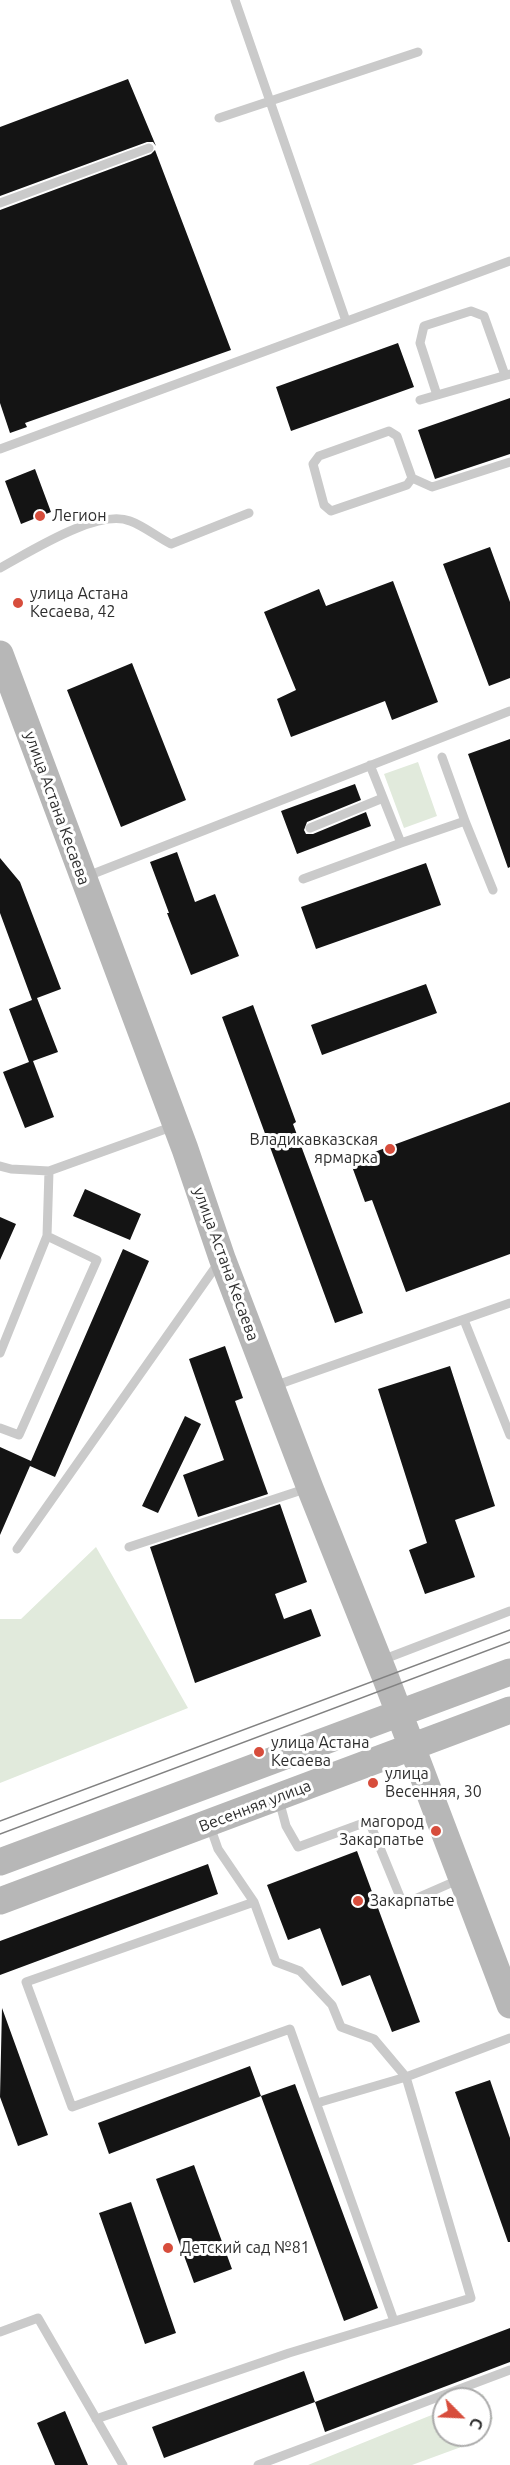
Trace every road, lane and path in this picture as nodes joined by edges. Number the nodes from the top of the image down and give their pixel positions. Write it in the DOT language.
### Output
graph roads {
  1 [pos="235,0"];
  2 [pos="418,52"];
  3 [pos="271,100"];
  4 [pos="219,118"];
  5 [pos="149,148"];
  6 [pos="0,203"];
  7 [pos="510,261"];
  8 [pos="346,321"];
  9 [pos="507,374"];
  10 [pos="437,395"];
  11 [pos="420,400"];
  12 [pos="0,449"];
  13 [pos="510,462"];
  14 [pos="412,478"];
  15 [pos="249,513"];
  16 [pos="0,568"];
  17 [pos="0,654"];
  18 [pos="510,711"];
  19 [pos="442,757"];
  20 [pos="370,765"];
  21 [pos="383,798"];
  22 [pos="465,821"];
  23 [pos="310,828"];
  24 [pos="401,843"];
  25 [pos="82,878"];
  26 [pos="303,879"];
  27 [pos="493,890"];
  28 [pos="174,1126"];
  29 [pos="0,1166"];
  30 [pos="49,1171"];
  31 [pos="48,1236"];
  32 [pos="222,1258"];
  33 [pos="510,1303"];
  34 [pos="464,1320"];
  35 [pos="0,1353"];
  36 [pos="272,1386"];
  37 [pos="0,1428"];
  38 [pos="510,1435"];
  39 [pos="310,1488"];
  40 [pos="129,1547"];
  41 [pos="17,1549"];
  42 [pos="510,1611"];
  43 [pos="379,1661"];
  44 [pos="510,1672"];
  45 [pos="510,1710"];
  46 [pos="400,1714"];
  47 [pos="412,1747"];
  48 [pos="278,1797"];
  49 [pos="209,1823"];
  50 [pos="0,1862"];
  51 [pos="463,1878"];
  52 [pos="0,1901"];
  53 [pos="254,1902"];
  54 [pos="510,2005"];
  55 [pos="510,2038"];
  56 [pos="406,2077"];
  57 [pos="317,2103"];
  58 [pos="394,2321"];
  59 [pos="0,2332"];
  60 [pos="510,2370"];
  61 [pos="96,2419"];
  62 [pos="123,2465"];
  63 [pos="258,2465"];
  1 -- 3 [label="lane"];
  2 -- 3 [label="lane"];
  3 -- 4 [label="lane"];
  3 -- 8 [label="lane"];
  5 -- 6 [label="lane"];
  7 -- 8 [label="lane"];
  8 -- 12 [label="lane"];
  9 -- 10 [label="lane"];
  9 -- 10 [label="lane"];
  10 -- 11 [label="lane"];
  13 -- 14 [label="lane"];
  14 -- 14 [label="lane"];
  15 -- 16 [label="lane"];
  17 -- 25 [label="street, улица Астана Кесаева"];
  18 -- 20 [label="lane"];
  19 -- 22 [label="lane"];
  20 -- 21 [label="lane"];
  20 -- 25 [label="lane"];
  21 -- 23 [label="lane"];
  21 -- 24 [label="lane"];
  22 -- 24 [label="lane"];
  22 -- 27 [label="lane"];
  24 -- 26 [label="lane"];
  25 -- 28 [label="street, улица Астана Кесаева"];
  28 -- 30 [label="lane"];
  28 -- 32 [label="street, улица Астана Кесаева"];
  29 -- 30 [label="lane"];
  30 -- 31 [label="lane"];
  31 -- 35 [label="lane"];
  31 -- 37 [label="lane"];
  32 -- 36 [label="street, улица Астана Кесаева"];
  32 -- 41 [label="lane"];
  33 -- 34 [label="lane"];
  34 -- 36 [label="lane"];
  34 -- 38 [label="lane"];
  36 -- 39 [label="street, улица Астана Кесаева"];
  39 -- 40 [label="lane"];
  39 -- 43 [label="street, улица Астана Кесаева"];
  42 -- 43 [label="lane"];
  43 -- 46 [label="street, улица Астана Кесаева"];
  44 -- 46 [label="street"];
  45 -- 47 [label="street, Весенняя улица"];
  46 -- 47 [label="street, улица Астана Кесаева"];
  46 -- 50 [label="street"];
  47 -- 48 [label="street, Весенняя улица"];
  47 -- 51 [label="street, улица Астана Кесаева"];
  48 -- 49 [label="street, Весенняя улица"];
  48 -- 51 [label="lane"];
  49 -- 52 [label="street, Весенняя улица"];
  49 -- 53 [label="lane"];
  51 -- 54 [label="street, улица Астана Кесаева"];
  53 -- 56 [label="lane"];
  53 -- 57 [label="lane"];
  55 -- 56 [label="lane"];
  56 -- 57 [label="lane"];
  56 -- 58 [label="lane"];
  57 -- 58 [label="lane"];
  58 -- 61 [label="lane"];
  59 -- 61 [label="lane"];
  60 -- 63 [label="lane"];
  61 -- 62 [label="lane"];
}
